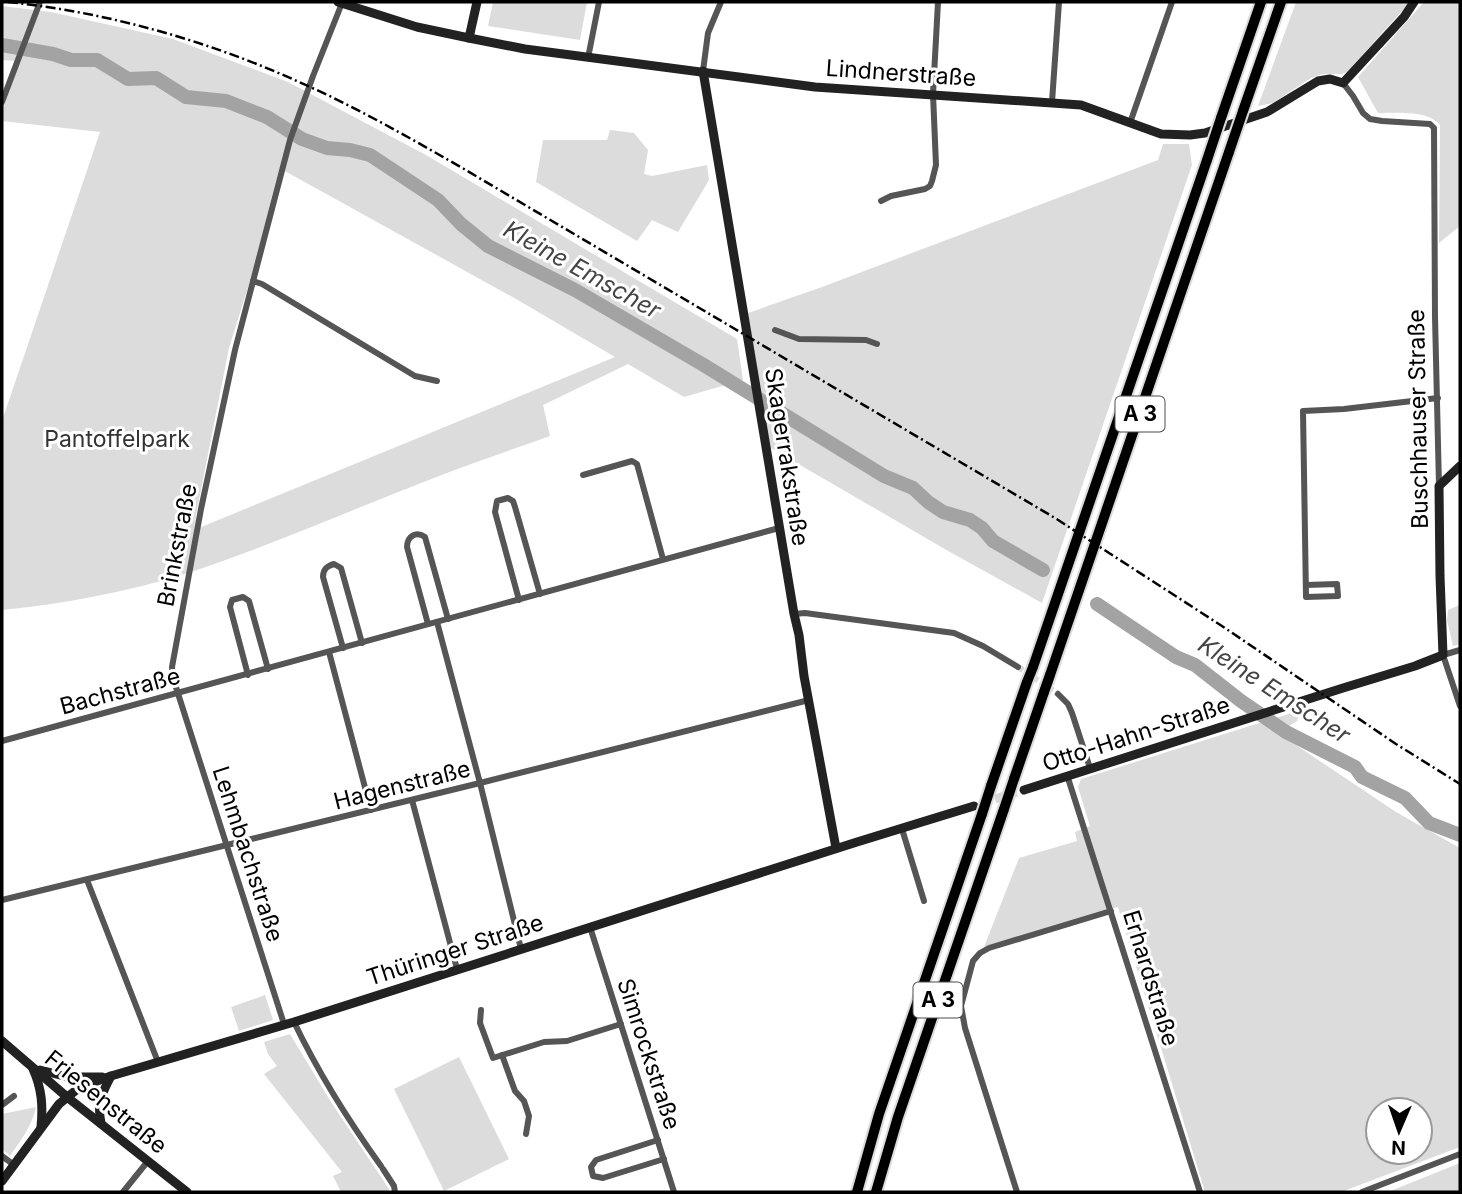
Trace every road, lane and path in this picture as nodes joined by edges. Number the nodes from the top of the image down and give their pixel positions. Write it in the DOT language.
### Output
graph roads {
  1 [pos="40,2"];
  2 [pos="340,2"];
  3 [pos="477,2"];
  4 [pos="599,2"];
  5 [pos="721,2"];
  6 [pos="938,2"];
  7 [pos="1059,2"];
  8 [pos="1172,2"];
  9 [pos="1261,2"];
  10 [pos="1280,2"];
  11 [pos="1414,2"];
  12 [pos="468,38"];
  13 [pos="588,58"];
  14 [pos="703,71"];
  15 [pos="1343,83"];
  16 [pos="933,94"];
  17 [pos="2,102"];
  18 [pos="1052,102"];
  19 [pos="1130,123"];
  20 [pos="881,201"];
  21 [pos="253,281"];
  22 [pos="775,330"];
  23 [pos="877,344"];
  24 [pos="437,381"];
  25 [pos="1438,398"];
  26 [pos="1460,466"];
  27 [pos="583,475"];
  28 [pos="1439,485"];
  29 [pos="779,528"];
  30 [pos="663,559"];
  31 [pos="1306,585"];
  32 [pos="540,594"];
  33 [pos="519,600"];
  34 [pos="794,614"];
  35 [pos="448,619"];
  36 [pos="437,622"];
  37 [pos="428,624"];
  38 [pos="362,643"];
  39 [pos="343,648"];
  40 [pos="1460,650"];
  41 [pos="329,652"];
  42 [pos="1444,655"];
  43 [pos="1018,667"];
  44 [pos="268,669"];
  45 [pos="248,675"];
  46 [pos="178,694"];
  47 [pos="1058,694"];
  48 [pos="809,700"];
  49 [pos="1460,706"];
  50 [pos="2,741"];
  51 [pos="1090,768"];
  52 [pos="1067,775"];
  53 [pos="480,783"];
  54 [pos="1024,790"];
  55 [pos="412,800"];
  56 [pos="371,810"];
  57 [pos="978,810"];
  58 [pos="902,829"];
  59 [pos="227,846"];
  60 [pos="836,848"];
  61 [pos="87,880"];
  62 [pos="2,900"];
  63 [pos="924,901"];
  64 [pos="1111,911"];
  65 [pos="590,927"];
  66 [pos="521,949"];
  67 [pos="457,969"];
  68 [pos="481,1010"];
  69 [pos="289,1023"];
  70 [pos="621,1024"];
  71 [pos="2,1041"];
  72 [pos="502,1055"];
  73 [pos="158,1062"];
  74 [pos="33,1068"];
  75 [pos="111,1076"];
  76 [pos="14,1096"];
  77 [pos="67,1097"];
  78 [pos="2,1105"];
  79 [pos="101,1123"];
  80 [pos="41,1128"];
  81 [pos="526,1134"];
  82 [pos="658,1140"];
  83 [pos="1460,1154"];
  84 [pos="2,1156"];
  85 [pos="664,1159"];
  86 [pos="148,1160"];
  87 [pos="14,1165"];
  88 [pos="2,1181"];
  89 [pos="123,1192"];
  90 [pos="187,1192"];
  91 [pos="395,1192"];
  92 [pos="674,1192"];
  93 [pos="857,1192"];
  94 [pos="876,1192"];
  95 [pos="1017,1192"];
  96 [pos="1200,1192"];
  97 [pos="1362,1192"];
  1 -- 17 [label="street"];
  2 -- 12 [label="street, Lindnerstraße"];
  2 -- 21 [label="street, Brinkstraße"];
  3 -- 12 [label="street"];
  4 -- 13 [label="street"];
  5 -- 14 [label="street"];
  6 -- 16 [label="street"];
  7 -- 18 [label="street"];
  8 -- 19 [label="street"];
  9 -- 57 [label="highway, A 3, bridge"];
  10 -- 94 [label="highway, A 3, bridge"];
  11 -- 15 [label="street"];
  12 -- 13 [label="street, Lindnerstraße"];
  13 -- 14 [label="street, Lindnerstraße"];
  14 -- 16 [label="street, Lindnerstraße"];
  14 -- 29 [label="street, Skagerrakstraße"];
  15 -- 19 [label="street, Lindnerstraße"];
  15 -- 25 [label="street, Buschhauser Straße"];
  16 -- 18 [label="street, Lindnerstraße"];
  16 -- 20 [label="street"];
  18 -- 19 [label="street, Lindnerstraße"];
  21 -- 24 [label="street"];
  21 -- 46 [label="street, Brinkstraße"];
  22 -- 23 [label="street"];
  25 -- 28 [label="street, Buschhauser Straße"];
  25 -- 31 [label="street"];
  26 -- 28 [label="street"];
  27 -- 30 [label="street"];
  28 -- 42 [label="street, Buschhauser Straße"];
  29 -- 30 [label="street, Bachstraße"];
  29 -- 34 [label="street, Skagerrakstraße"];
  30 -- 32 [label="street, Bachstraße"];
  31 -- 31 [label="street"];
  32 -- 33 [label="street, Bachstraße"];
  32 -- 33 [label="street"];
  33 -- 35 [label="street, Bachstraße"];
  34 -- 43 [label="street"];
  34 -- 48 [label="street, Skagerrakstraße"];
  35 -- 36 [label="street, Bachstraße"];
  35 -- 37 [label="street"];
  36 -- 37 [label="street, Bachstraße"];
  36 -- 53 [label="street"];
  37 -- 38 [label="street, Bachstraße"];
  38 -- 39 [label="street, Bachstraße"];
  38 -- 39 [label="street"];
  39 -- 41 [label="street, Bachstraße"];
  40 -- 42 [label="street, Otto-Hahn-Straße"];
  41 -- 44 [label="street, Bachstraße"];
  41 -- 56 [label="street"];
  42 -- 49 [label="street, Buschhauser Straße"];
  42 -- 51 [label="street, Otto-Hahn-Straße"];
  44 -- 45 [label="street, Bachstraße"];
  44 -- 45 [label="street"];
  45 -- 46 [label="street, Bachstraße"];
  46 -- 50 [label="street, Bachstraße"];
  46 -- 59 [label="street, Lehmbachstraße"];
  47 -- 51 [label="street"];
  48 -- 53 [label="street, Hagenstraße"];
  48 -- 60 [label="street, Skagerrakstraße"];
  51 -- 52 [label="street, Otto-Hahn-Straße"];
  52 -- 54 [label="street, Otto-Hahn-Straße"];
  52 -- 64 [label="street, Erhardstraße"];
  53 -- 55 [label="street, Hagenstraße"];
  53 -- 66 [label="street"];
  55 -- 56 [label="street, Hagenstraße"];
  55 -- 67 [label="street"];
  56 -- 59 [label="street, Hagenstraße"];
  57 -- 58 [label="street"];
  57 -- 93 [label="highway, A 3"];
  58 -- 60 [label="street, Thüringer Straße"];
  58 -- 63 [label="street"];
  59 -- 61 [label="street, Hagenstraße"];
  59 -- 69 [label="street, Lehmbachstraße"];
  60 -- 65 [label="street, Thüringer Straße"];
  61 -- 62 [label="street, Hagenstraße"];
  61 -- 73 [label="street"];
  64 -- 95 [label="street"];
  64 -- 96 [label="street, Erhardstraße"];
  65 -- 66 [label="street, Thüringer Straße"];
  65 -- 70 [label="street, Simrockstraße"];
  66 -- 67 [label="street, Thüringer Straße"];
  67 -- 69 [label="street, Thüringer Straße"];
  68 -- 72 [label="street"];
  69 -- 73 [label="street, Thüringer Straße"];
  69 -- 91 [label="street, Lehmbachstraße"];
  70 -- 72 [label="street"];
  70 -- 82 [label="street, Simrockstraße"];
  71 -- 74 [label="street, Friesenstraße"];
  72 -- 81 [label="street"];
  73 -- 75 [label="street, Thüringer Straße"];
  74 -- 75 [label="street"];
  74 -- 77 [label="street, Friesenstraße"];
  74 -- 80 [label="street"];
  75 -- 77 [label="street, Thüringer Straße"];
  75 -- 79 [label="street"];
  76 -- 78 [label="street"];
  77 -- 79 [label="street, Friesenstraße"];
  77 -- 80 [label="street"];
  79 -- 86 [label="street, Friesenstraße"];
  80 -- 87 [label="street"];
  82 -- 85 [label="street, Simrockstraße"];
  82 -- 85 [label="street"];
  83 -- 97 [label="street"];
  84 -- 87 [label="street"];
  85 -- 92 [label="street, Simrockstraße"];
  86 -- 89 [label="street"];
  86 -- 90 [label="street, Friesenstraße"];
  87 -- 88 [label="street"];
}
